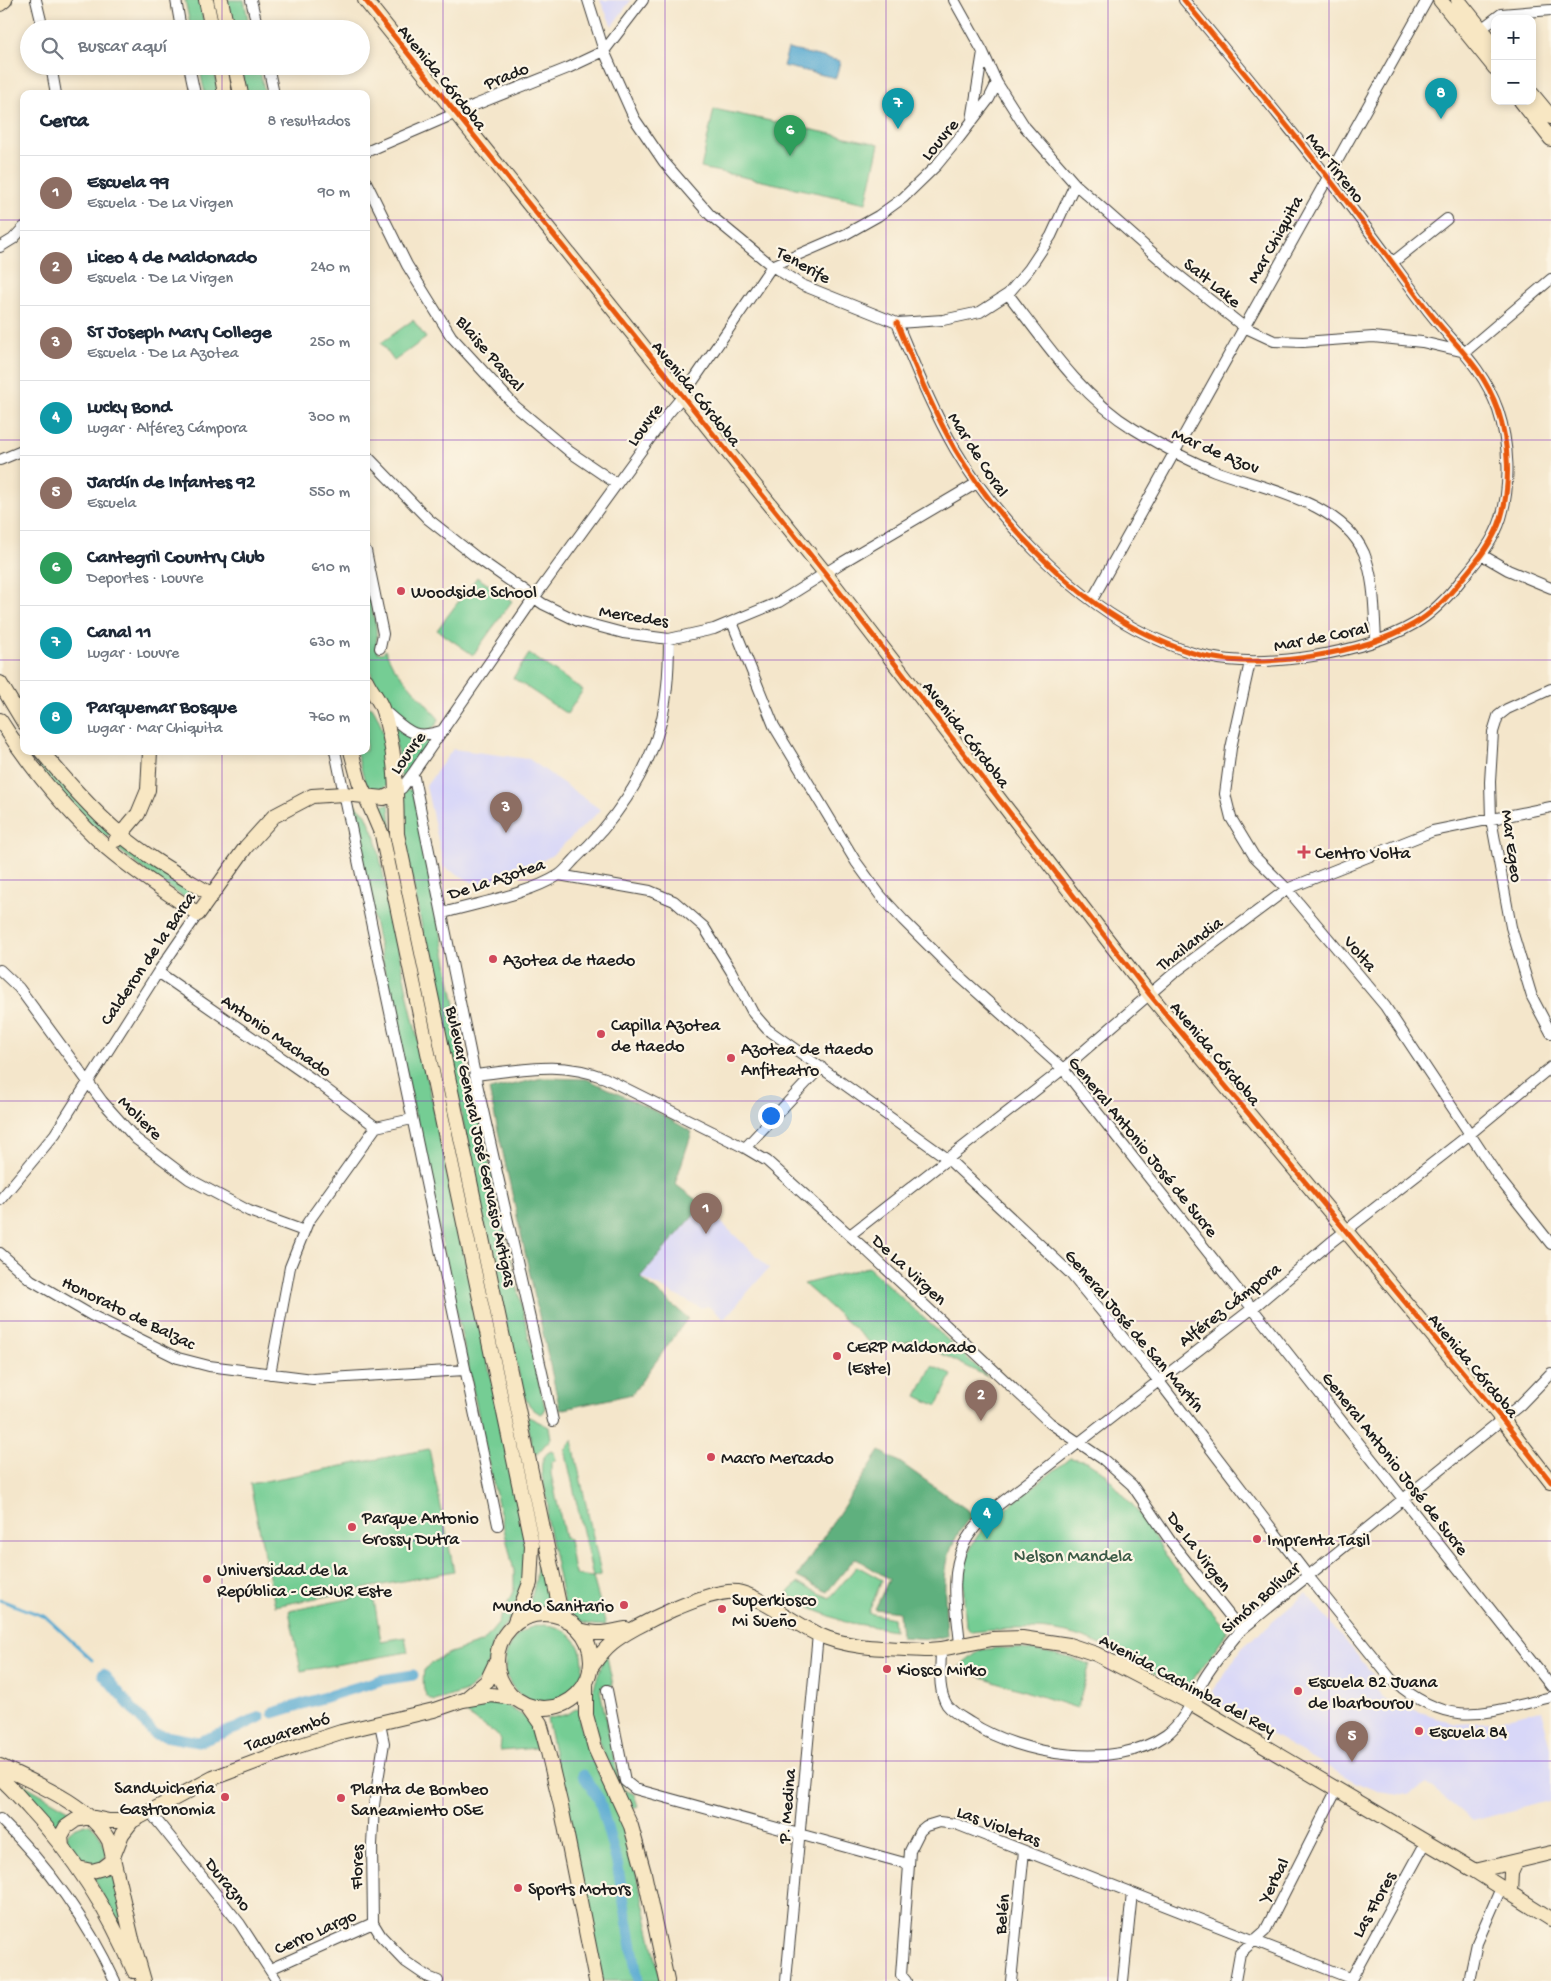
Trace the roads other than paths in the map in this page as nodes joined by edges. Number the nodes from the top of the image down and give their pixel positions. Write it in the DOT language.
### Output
graph roads {
  1 [pos="5,0"];
  2 [pos="36,0"];
  3 [pos="176,0"];
  4 [pos="206,0"];
  5 [pos="221,0"];
  6 [pos="251,0"];
  7 [pos="364,0"];
  8 [pos="588,0"];
  9 [pos="643,0"];
  10 [pos="954,0"];
  11 [pos="1184,0"];
  12 [pos="1427,0"];
  13 [pos="1440,0"];
  14 [pos="1458,0"];
  15 [pos="0,4"];
  16 [pos="1551,10"];
  17 [pos="40,20"];
  18 [pos="179,20"];
  19 [pos="210,20"];
  20 [pos="225,20"];
  21 [pos="256,20"];
  22 [pos="1476,33"];
  23 [pos="1491,43"];
  24 [pos="604,51"];
  25 [pos="982,52"];
  26 [pos="1491,61"];
  27 [pos="52,75"];
  28 [pos="191,75"];
  29 [pos="222,75"];
  30 [pos="237,75"];
  31 [pos="270,75"];
  32 [pos="997,83"];
  33 [pos="55,90"];
  34 [pos="194,90"];
  35 [pos="224,90"];
  36 [pos="240,90"];
  37 [pos="273,90"];
  38 [pos="976,93"];
  39 [pos="989,99"];
  40 [pos="1536,99"];
  41 [pos="1524,105"];
  42 [pos="455,114"];
  43 [pos="1551,117"];
  44 [pos="972,121"];
  45 [pos="1551,139"];
  46 [pos="370,150"];
  47 [pos="1327,176"];
  48 [pos="1075,184"];
  49 [pos="370,190"];
  50 [pos="1447,219"];
  51 [pos="20,231"];
  52 [pos="0,247"];
  53 [pos="1392,264"];
  54 [pos="772,266"];
  55 [pos="1551,279"];
  56 [pos="1008,294"];
  57 [pos="897,324"];
  58 [pos="1244,327"];
  59 [pos="1465,352"];
  60 [pos="682,398"];
  61 [pos="1174,451"];
  62 [pos="20,452"];
  63 [pos="0,460"];
  64 [pos="370,461"];
  65 [pos="977,483"];
  66 [pos="618,484"];
  67 [pos="1482,555"];
  68 [pos="370,571"];
  69 [pos="825,573"];
  70 [pos="1551,588"];
  71 [pos="534,598"];
  72 [pos="1092,600"];
  73 [pos="732,622"];
  74 [pos="669,639"];
  75 [pos="1376,640"];
  76 [pos="380,648"];
  77 [pos="1250,662"];
  78 [pos="0,683"];
  79 [pos="370,687"];
  80 [pos="1551,689"];
  81 [pos="370,701"];
  82 [pos="382,709"];
  83 [pos="20,716"];
  84 [pos="0,720"];
  85 [pos="444,730"];
  86 [pos="20,750"];
  87 [pos="23,755"];
  88 [pos="44,755"];
  89 [pos="150,755"];
  90 [pos="336,755"];
  91 [pos="352,755"];
  92 [pos="413,773"];
  93 [pos="396,792"];
  94 [pos="344,794"];
  95 [pos="365,795"];
  96 [pos="1551,807"];
  97 [pos="1491,819"];
  98 [pos="121,834"];
  99 [pos="108,849"];
  100 [pos="559,875"];
  101 [pos="1287,889"];
  102 [pos="212,895"];
  103 [pos="443,913"];
  104 [pos="198,914"];
  105 [pos="0,970"];
  106 [pos="158,972"];
  107 [pos="1150,995"];
  108 [pos="1551,1033"];
  109 [pos="820,1067"];
  110 [pos="1551,1067"];
  111 [pos="1063,1069"];
  112 [pos="475,1076"];
  113 [pos="88,1082"];
  114 [pos="412,1119"];
  115 [pos="376,1127"];
  116 [pos="1470,1134"];
  117 [pos="745,1148"];
  118 [pos="948,1159"];
  119 [pos="0,1200"];
  120 [pos="304,1231"];
  121 [pos="1346,1231"];
  122 [pos="850,1235"];
  123 [pos="1551,1244"];
  124 [pos="0,1253"];
  125 [pos="1253,1308"];
  126 [pos="465,1370"];
  127 [pos="1551,1373"];
  128 [pos="270,1374"];
  129 [pos="1158,1380"];
  130 [pos="1502,1419"];
  131 [pos="553,1421"];
  132 [pos="1078,1442"];
  133 [pos="1551,1482"];
  134 [pos="1404,1499"];
  135 [pos="498,1525"];
  136 [pos="1308,1576"];
  137 [pos="566,1620"];
  138 [pos="514,1624"];
  139 [pos="632,1629"];
  140 [pos="579,1630"];
  141 [pos="1241,1630"];
  142 [pos="818,1634"];
  143 [pos="960,1644"];
  144 [pos="941,1649"];
  145 [pos="496,1662"];
  146 [pos="588,1676"];
  147 [pos="1551,1686"];
  148 [pos="607,1690"];
  149 [pos="1551,1697"];
  150 [pos="514,1698"];
  151 [pos="463,1700"];
  152 [pos="1191,1703"];
  153 [pos="528,1706"];
  154 [pos="380,1724"];
  155 [pos="0,1766"];
  156 [pos="0,1778"];
  157 [pos="1337,1789"];
  158 [pos="150,1812"];
  159 [pos="90,1817"];
  160 [pos="0,1819"];
  161 [pos="132,1820"];
  162 [pos="800,1833"];
  163 [pos="1426,1842"];
  164 [pos="62,1847"];
  165 [pos="1024,1851"];
  166 [pos="1551,1853"];
  167 [pos="114,1859"];
  168 [pos="1516,1862"];
  169 [pos="908,1864"];
  170 [pos="78,1868"];
  171 [pos="1475,1872"];
  172 [pos="1506,1890"];
  173 [pos="1132,1893"];
  174 [pos="1551,1919"];
  175 [pos="373,1923"];
  176 [pos="1254,1941"];
  177 [pos="270,1968"];
  178 [pos="903,1979"];
  179 [pos="1350,1979"];
  180 [pos="115,1981"];
  181 [pos="138,1981"];
  182 [pos="144,1981"];
  183 [pos="277,1981"];
  184 [pos="438,1981"];
  185 [pos="596,1981"];
  186 [pos="667,1981"];
  187 [pos="786,1981"];
  188 [pos="1011,1981"];
  189 [pos="1123,1981"];
  190 [pos="1235,1981"];
  191 [pos="1469,1981"];
  1 -- 15 [label="street"];
  2 -- 17 [label="street"];
  3 -- 18 [label="street"];
  4 -- 19 [label="street"];
  5 -- 20 [label="street"];
  6 -- 21 [label="street"];
  7 -- 42 [label="street, Avenida Córdoba"];
  8 -- 24 [label="street, Tenerife"];
  9 -- 24 [label="street"];
  10 -- 25 [label="street, Salt Lake"];
  11 -- 47 [label="street, Mar Tirreno"];
  12 -- 47 [label="street, Mar Chiquita"];
  13 -- 22 [label="street"];
  14 -- 22 [label="street"];
  16 -- 22 [label="street"];
  22 -- 23 [label="street"];
  22 -- 26 [label="street"];
  24 -- 42 [label="street, Prado"];
  24 -- 54 [label="street, Tenerife"];
  25 -- 32 [label="street, Salt Lake"];
  25 -- 38 [label="street, Louvre"];
  27 -- 33 [label="street"];
  28 -- 34 [label="street"];
  29 -- 35 [label="street"];
  30 -- 36 [label="street"];
  31 -- 37 [label="street"];
  32 -- 39 [label="street, Louvre"];
  32 -- 48 [label="street, Salt Lake"];
  38 -- 39 [label="street"];
  38 -- 44 [label="street, Louvre"];
  39 -- 44 [label="street, Louvre"];
  40 -- 43 [label="street"];
  41 -- 45 [label="street"];
  42 -- 46 [label="street, Prado"];
  42 -- 60 [label="street, Avenida Córdoba"];
  44 -- 54 [label="street, Louvre"];
  47 -- 53 [label="street, Mar Tirreno"];
  47 -- 58 [label="street, Mar Chiquita"];
  48 -- 56 [label="street, Tenerife"];
  48 -- 58 [label="street, Salt Lake"];
  49 -- 66 [label="street, Blaise Pascal"];
  50 -- 53 [label="street"];
  51 -- 52 [label="street"];
  53 -- 59 [label="street, Mar Tirreno"];
  54 -- 57 [label="street, Tenerife"];
  54 -- 60 [label="street, Louvre"];
  55 -- 59 [label="street"];
  56 -- 57 [label="street, Tenerife"];
  56 -- 61 [label="street, Mar de Azov"];
  57 -- 65 [label="street, Mar de Coral"];
  58 -- 59 [label="street, Salt Lake"];
  58 -- 61 [label="street, Mar Chiquita"];
  59 -- 67 [label="street, Mar de Coral"];
  60 -- 66 [label="street, Louvre"];
  60 -- 69 [label="street, Avenida Córdoba"];
  61 -- 72 [label="street, Mar Chiquita"];
  61 -- 75 [label="street, Mar de Azov"];
  62 -- 63 [label="street"];
  64 -- 71 [label="street, Mercedes"];
  65 -- 69 [label="street, Mercedes"];
  65 -- 72 [label="street, Mar de Coral"];
  66 -- 71 [label="street, Louvre"];
  67 -- 70 [label="street"];
  67 -- 75 [label="street, Mar de Coral"];
  68 -- 76 [label="street"];
  69 -- 73 [label="street, Mercedes"];
  69 -- 107 [label="street, Avenida Córdoba"];
  71 -- 74 [label="street, Mercedes"];
  71 -- 85 [label="street, Louvre"];
  72 -- 77 [label="street, Mar de Coral"];
  73 -- 74 [label="street, Mercedes"];
  73 -- 111 [label="street, General Antonio José de Sucre"];
  74 -- 100 [label="street, De La Azotea"];
  75 -- 77 [label="street, Mar de Coral"];
  77 -- 101 [label="street, Volta"];
  78 -- 83 [label="street"];
  79 -- 82 [label="street, Bulevar General José Gervasio Artigas"];
  80 -- 97 [label="street, Mar Egeo"];
  81 -- 82 [label="street"];
  82 -- 85 [label="street, Louvre"];
  82 -- 93 [label="street, Bulevar General José Gervasio Artigas"];
  84 -- 86 [label="street"];
  85 -- 92 [label="street, Louvre"];
  87 -- 99 [label="street"];
  88 -- 98 [label="street"];
  89 -- 98 [label="street"];
  90 -- 94 [label="street"];
  91 -- 95 [label="street, Bulevar General José Gervasio Artigas"];
  92 -- 93 [label="street, Louvre"];
  92 -- 103 [label="street, Bulevar General José Gervasio Artigas"];
  93 -- 95 [label="street, Calderon de la Barca"];
  93 -- 137 [label="street, Bulevar General José Gervasio Artigas"];
  94 -- 95 [label="street, Calderon de la Barca"];
  94 -- 102 [label="street, Calderon de la Barca"];
  94 -- 114 [label="street"];
  95 -- 138 [label="street, Bulevar General José Gervasio Artigas"];
  96 -- 97 [label="street, Thailandia"];
  97 -- 101 [label="street, Thailandia"];
  97 -- 108 [label="street, Mar Egeo"];
  98 -- 99 [label="street"];
  98 -- 102 [label="street"];
  99 -- 104 [label="street"];
  100 -- 103 [label="street, De La Azotea"];
  100 -- 109 [label="street, General José de San Martín"];
  101 -- 107 [label="street, Thailandia"];
  101 -- 116 [label="street, Volta"];
  102 -- 104 [label="street, Calderon de la Barca"];
  103 -- 112 [label="street, Bulevar General José Gervasio Artigas"];
  104 -- 106 [label="street, Calderon de la Barca"];
  105 -- 113 [label="street, Moliere"];
  106 -- 113 [label="street, Calderon de la Barca"];
  106 -- 115 [label="street, Antonio Machado"];
  107 -- 111 [label="street, Thailandia"];
  107 -- 121 [label="street, Avenida Córdoba"];
  109 -- 117 [label="street"];
  109 -- 118 [label="street, General José de San Martín"];
  110 -- 116 [label="street, Alférez Cámpora"];
  111 -- 118 [label="street, Thailandia"];
  111 -- 125 [label="street, General Antonio José de Sucre"];
  112 -- 117 [label="street, De La Virgen"];
  112 -- 131 [label="street, Bulevar General José Gervasio Artigas"];
  113 -- 119 [label="street, Calderon de la Barca"];
  113 -- 120 [label="street, Moliere"];
  114 -- 115 [label="street"];
  114 -- 126 [label="street"];
  115 -- 120 [label="street"];
  116 -- 121 [label="street, Alférez Cámpora"];
  116 -- 123 [label="street, Volta"];
  117 -- 122 [label="street, De La Virgen"];
  118 -- 122 [label="street, Thailandia"];
  118 -- 129 [label="street, General José de San Martín"];
  120 -- 128 [label="street"];
  121 -- 125 [label="street, Alférez Cámpora"];
  121 -- 130 [label="street, Avenida Córdoba"];
  122 -- 132 [label="street, De La Virgen"];
  124 -- 128 [label="street, Honorato de Balzac"];
  125 -- 129 [label="street, Alférez Cámpora"];
  125 -- 134 [label="street, General Antonio José de Sucre"];
  126 -- 128 [label="street, Honorato de Balzac"];
  126 -- 135 [label="street"];
  127 -- 130 [label="street, Simón Bolívar"];
  129 -- 132 [label="street, Alférez Cámpora"];
  129 -- 136 [label="street, General José de San Martín"];
  130 -- 133 [label="street, Avenida Córdoba"];
  130 -- 134 [label="street, Simón Bolívar"];
  132 -- 141 [label="street, De La Virgen"];
  132 -- 143 [label="street, Alférez Cámpora"];
  134 -- 136 [label="street, Simón Bolívar"];
  134 -- 147 [label="street, General Antonio José de Sucre"];
  136 -- 141 [label="street, Simón Bolívar"];
  136 -- 149 [label="street, General José de San Martín"];
  137 -- 138 [label="street"];
  137 -- 140 [label="street"];
  138 -- 145 [label="street"];
  139 -- 140 [label="street, Avenida Cachimba del Rey"];
  139 -- 142 [label="street, Avenida Cachimba del Rey"];
  139 -- 146 [label="street, Avenida Cachimba del Rey"];
  140 -- 146 [label="street"];
  141 -- 152 [label="street, Simón Bolívar"];
  142 -- 144 [label="street, Avenida Cachimba del Rey"];
  142 -- 162 [label="street, P. Medina"];
  143 -- 144 [label="street, Avenida Cachimba del Rey"];
  143 -- 152 [label="street, Avenida Cachimba del Rey"];
  144 -- 152 [label="street, Simón Bolívar"];
  145 -- 150 [label="street"];
  145 -- 151 [label="street, Tacuarembó"];
  146 -- 153 [label="street"];
  146 -- 186 [label="street"];
  148 -- 162 [label="street"];
  150 -- 151 [label="street, Tacuarembó"];
  150 -- 153 [label="street"];
  151 -- 154 [label="street, Tacuarembó"];
  152 -- 157 [label="street, Avenida Cachimba del Rey"];
  153 -- 185 [label="street"];
  154 -- 158 [label="street, Tacuarembó"];
  154 -- 175 [label="street, Flores"];
  155 -- 159 [label="street"];
  156 -- 164 [label="street"];
  157 -- 163 [label="street, Avenida Cachimba del Rey"];
  157 -- 176 [label="street, Yerbal"];
  158 -- 161 [label="street, Tacuarembó"];
  158 -- 177 [label="street, Durazno"];
  159 -- 161 [label="street, Tacuarembó"];
  159 -- 164 [label="street"];
  159 -- 167 [label="street"];
  160 -- 180 [label="street"];
  161 -- 167 [label="street"];
  162 -- 169 [label="street"];
  162 -- 187 [label="street, P. Medina"];
  163 -- 171 [label="street, Avenida Cachimba del Rey"];
  163 -- 179 [label="street, Las Flores"];
  164 -- 170 [label="street"];
  165 -- 169 [label="street, Las Violetas"];
  165 -- 173 [label="street, Las Violetas"];
  165 -- 188 [label="street, Belén"];
  166 -- 168 [label="street"];
  167 -- 170 [label="street"];
  167 -- 182 [label="street"];
  168 -- 171 [label="street"];
  168 -- 172 [label="street"];
  169 -- 178 [label="street, Las Violetas"];
  170 -- 181 [label="street"];
  171 -- 172 [label="street, Avenida Cachimba del Rey"];
  172 -- 174 [label="street, Avenida Cachimba del Rey"];
  172 -- 191 [label="street"];
  173 -- 176 [label="street, Las Violetas"];
  173 -- 189 [label="street"];
  175 -- 177 [label="street, Cerro Largo"];
  175 -- 184 [label="street"];
  176 -- 179 [label="street, Las Violetas"];
  176 -- 190 [label="street, Yerbal"];
  177 -- 183 [label="street, Durazno"];
}
